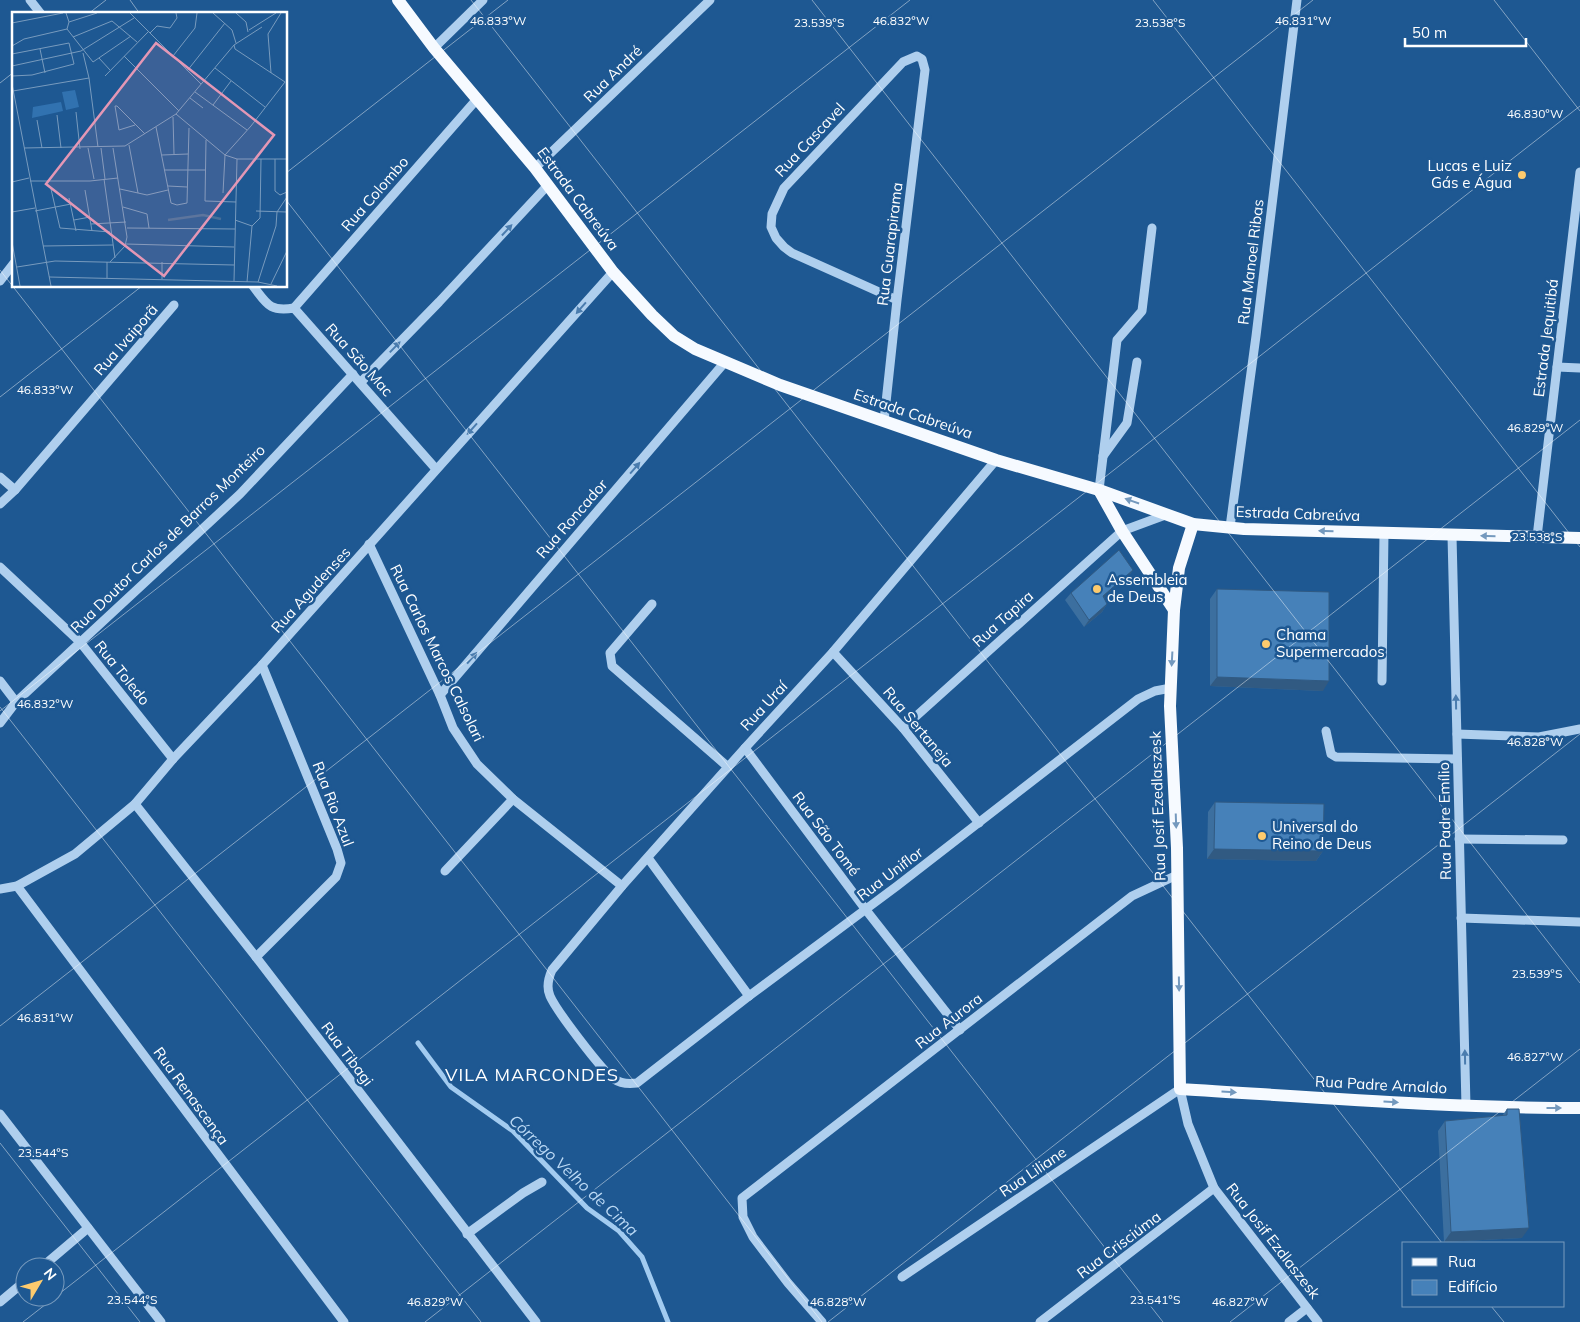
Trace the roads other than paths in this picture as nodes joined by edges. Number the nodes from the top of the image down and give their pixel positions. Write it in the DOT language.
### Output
graph roads {
  1 [pos="30,0"];
  2 [pos="398,0"];
  3 [pos="483,0"];
  4 [pos="710,0"];
  5 [pos="1297,0"];
  6 [pos="39,12"];
  7 [pos="434,48"];
  8 [pos="925,70"];
  9 [pos="477,99"];
  10 [pos="535,168"];
  11 [pos="1580,172"];
  12 [pos="547,186"];
  13 [pos="1579,189"];
  14 [pos="1152,228"];
  15 [pos="12,266"];
  16 [pos="613,272"];
  17 [pos="0,281"];
  18 [pos="255,288"];
  19 [pos="897,300"];
  20 [pos="174,305"];
  21 [pos="294,308"];
  22 [pos="725,362"];
  23 [pos="1138,362"];
  24 [pos="1556,367"];
  25 [pos="1580,368"];
  26 [pos="353,374"];
  27 [pos="361,382"];
  28 [pos="884,421"];
  29 [pos="1103,456"];
  30 [pos="996,460"];
  31 [pos="436,469"];
  32 [pos="0,477"];
  33 [pos="14,490"];
  34 [pos="1099,490"];
  35 [pos="0,504"];
  36 [pos="1168,514"];
  37 [pos="1193,524"];
  38 [pos="1230,527"];
  39 [pos="1122,531"];
  40 [pos="1384,533"];
  41 [pos="1452,536"];
  42 [pos="1537,537"];
  43 [pos="1580,538"];
  44 [pos="369,544"];
  45 [pos="0,567"];
  46 [pos="652,604"];
  47 [pos="1174,610"];
  48 [pos="80,642"];
  49 [pos="833,652"];
  50 [pos="262,664"];
  51 [pos="0,681"];
  52 [pos="1382,681"];
  53 [pos="1170,688"];
  54 [pos="440,695"];
  55 [pos="16,702"];
  56 [pos="0,723"];
  57 [pos="903,728"];
  58 [pos="1580,729"];
  59 [pos="1326,732"];
  60 [pos="1456,734"];
  61 [pos="745,748"];
  62 [pos="173,759"];
  63 [pos="1457,759"];
  64 [pos="728,767"];
  65 [pos="513,799"];
  66 [pos="134,804"];
  67 [pos="979,823"];
  68 [pos="1459,839"];
  69 [pos="1563,840"];
  70 [pos="648,858"];
  71 [pos="445,871"];
  72 [pos="1177,875"];
  73 [pos="17,886"];
  74 [pos="622,886"];
  75 [pos="0,889"];
  76 [pos="866,910"];
  77 [pos="1461,918"];
  78 [pos="1580,922"];
  79 [pos="256,957"];
  80 [pos="749,996"];
  81 [pos="960,1030"];
  82 [pos="626,1084"];
  83 [pos="1180,1089"];
  84 [pos="1466,1106"];
  85 [pos="1580,1108"];
  86 [pos="0,1114"];
  87 [pos="542,1182"];
  88 [pos="1214,1188"];
  89 [pos="88,1228"];
  90 [pos="467,1234"];
  91 [pos="54,1257"];
  92 [pos="902,1276"];
  93 [pos="15,1289"];
  94 [pos="0,1302"];
  95 [pos="1307,1308"];
  96 [pos="161,1322"];
  97 [pos="344,1322"];
  98 [pos="536,1322"];
  99 [pos="822,1322"];
  100 [pos="1040,1322"];
  101 [pos="1289,1322"];
  102 [pos="1318,1322"];
  1 -- 6 [label="street"];
  2 -- 7 [label="main road, Estrada Cabreúva"];
  3 -- 7 [label="street"];
  4 -- 10 [label="street, Rua André"];
  5 -- 38 [label="street, Rua Manoel Ribas"];
  7 -- 9 [label="main road, Estrada Cabreúva"];
  8 -- 19 [label="street, Rua Guarapirama"];
  8 -- 19 [label="street, Rua Cascavel"];
  9 -- 10 [label="main road, Estrada Cabreúva"];
  9 -- 21 [label="street, Rua Colombo"];
  10 -- 12 [label="main road, Estrada Cabreúva"];
  11 -- 13 [label="street, Estrada Jequitibá"];
  12 -- 16 [label="main road, Estrada Cabreúva"];
  27 -- 12 [label="street, one-way"];
  13 -- 24 [label="street, Estrada Jequitibá"];
  14 -- 29 [label="street"];
  15 -- 17 [label="street"];
  16 -- 22 [label="main road, Estrada Cabreúva"];
  16 -- 31 [label="street, Rua Agudenses, one-way"];
  18 -- 21 [label="street"];
  19 -- 28 [label="street, Rua Guarapirama"];
  20 -- 33 [label="street, Rua Ivaiporã"];
  21 -- 26 [label="street, Rua São Mac"];
  22 -- 28 [label="main road, Estrada Cabreúva"];
  54 -- 22 [label="street, Rua Roncador, one-way"];
  23 -- 29 [label="street"];
  24 -- 25 [label="street"];
  24 -- 42 [label="street, Estrada Jequitibá"];
  26 -- 27 [label="street, Rua São Mac"];
  26 -- 48 [label="street, Rua Doutor Carlos de Barros Monteiro"];
  27 -- 31 [label="street, Rua São Mac"];
  28 -- 30 [label="main road, Estrada Cabreúva"];
  29 -- 34 [label="street"];
  30 -- 34 [label="main road, Estrada Cabreúva"];
  30 -- 49 [label="street, Rua Uraí"];
  31 -- 44 [label="street, Rua Agudenses"];
  32 -- 33 [label="street"];
  33 -- 35 [label="street, Rua Ivaiporã"];
  36 -- 34 [label="main road, Estrada Cabreúva, one-way"];
  34 -- 39 [label="main road"];
  36 -- 37 [label="main road, Estrada Cabreúva"];
  36 -- 39 [label="street"];
  37 -- 38 [label="main road, Estrada Cabreúva"];
  37 -- 47 [label="main road, Rua Josif Ezedlaszesk"];
  40 -- 38 [label="main road, Estrada Cabreúva, one-way"];
  39 -- 47 [label="main road"];
  39 -- 57 [label="street, Rua Tapira"];
  40 -- 41 [label="main road, Estrada Cabreúva"];
  40 -- 52 [label="street"];
  42 -- 41 [label="main road, Estrada Cabreúva, one-way"];
  60 -- 41 [label="street, Rua Padre Emílio, one-way"];
  42 -- 43 [label="main road, Estrada Cabreúva"];
  44 -- 50 [label="street, Rua Agudenses"];
  44 -- 54 [label="street, Rua Carlos Marcos Calsolari"];
  45 -- 48 [label="street, Rua Toledo"];
  46 -- 64 [label="street"];
  47 -- 53 [label="main road, Rua Josif Ezedlaszesk, one-way"];
  48 -- 55 [label="street, Rua Doutor Carlos de Barros Monteiro"];
  48 -- 62 [label="street, Rua Toledo"];
  49 -- 57 [label="street, Rua Sertaneja"];
  49 -- 61 [label="street, Rua Uraí"];
  50 -- 62 [label="street, Rua Agudenses"];
  50 -- 79 [label="street, Rua Rio Azul"];
  51 -- 55 [label="street"];
  53 -- 67 [label="street, Rua Uniflor"];
  53 -- 72 [label="main road, Rua Josif Ezedlaszesk, one-way"];
  54 -- 65 [label="street, Rua Carlos Marcos Calsolari"];
  55 -- 56 [label="street, Rua Doutor Carlos de Barros Monteiro"];
  57 -- 67 [label="street, Rua Sertaneja"];
  58 -- 60 [label="street"];
  59 -- 63 [label="street"];
  60 -- 63 [label="street, Rua Padre Emílio"];
  61 -- 64 [label="street, Rua Uraí"];
  61 -- 76 [label="street, Rua São Tomé"];
  62 -- 66 [label="street, Rua Agudenses"];
  63 -- 68 [label="street, Rua Padre Emílio"];
  64 -- 70 [label="street, Rua Uraí"];
  65 -- 71 [label="street"];
  65 -- 74 [label="street, Rua Carlos Marcos Calsolari"];
  66 -- 73 [label="street, Rua Agudenses"];
  66 -- 79 [label="street, Rua Tibagi"];
  67 -- 76 [label="street, Rua Uniflor"];
  68 -- 69 [label="street"];
  68 -- 77 [label="street, Rua Padre Emílio"];
  70 -- 74 [label="street, Rua Uraí"];
  70 -- 80 [label="street"];
  72 -- 81 [label="street, Rua Aurora"];
  72 -- 83 [label="main road, Rua Josif Ezedlaszesk, one-way"];
  73 -- 75 [label="street, Rua Agudenses"];
  73 -- 97 [label="street, Rua Renascença"];
  74 -- 82 [label="street, Rua Uraí"];
  76 -- 80 [label="street, Rua Uniflor"];
  76 -- 81 [label="street, Rua São Tomé"];
  77 -- 78 [label="street"];
  84 -- 77 [label="street, Rua Padre Emílio, one-way"];
  79 -- 90 [label="street, Rua Tibagi"];
  80 -- 82 [label="street, Rua Uniflor"];
  81 -- 99 [label="street, Rua Aurora"];
  83 -- 84 [label="main road, Rua Padre Arnaldo, one-way"];
  83 -- 88 [label="street, Rua Josif Ezdlaszesk"];
  83 -- 92 [label="street, Rua Liliane"];
  84 -- 85 [label="main road, Rua Padre Arnaldo, one-way"];
  86 -- 89 [label="street"];
  87 -- 90 [label="street"];
  88 -- 95 [label="street, Rua Josif Ezdlaszesk"];
  88 -- 100 [label="street, Rua Crisciúma"];
  89 -- 91 [label="street"];
  89 -- 96 [label="street"];
  90 -- 98 [label="street, Rua Tibagi"];
  93 -- 94 [label="street"];
  95 -- 101 [label="street"];
  95 -- 102 [label="street, Rua Josif Ezdlaszesk"];
}
